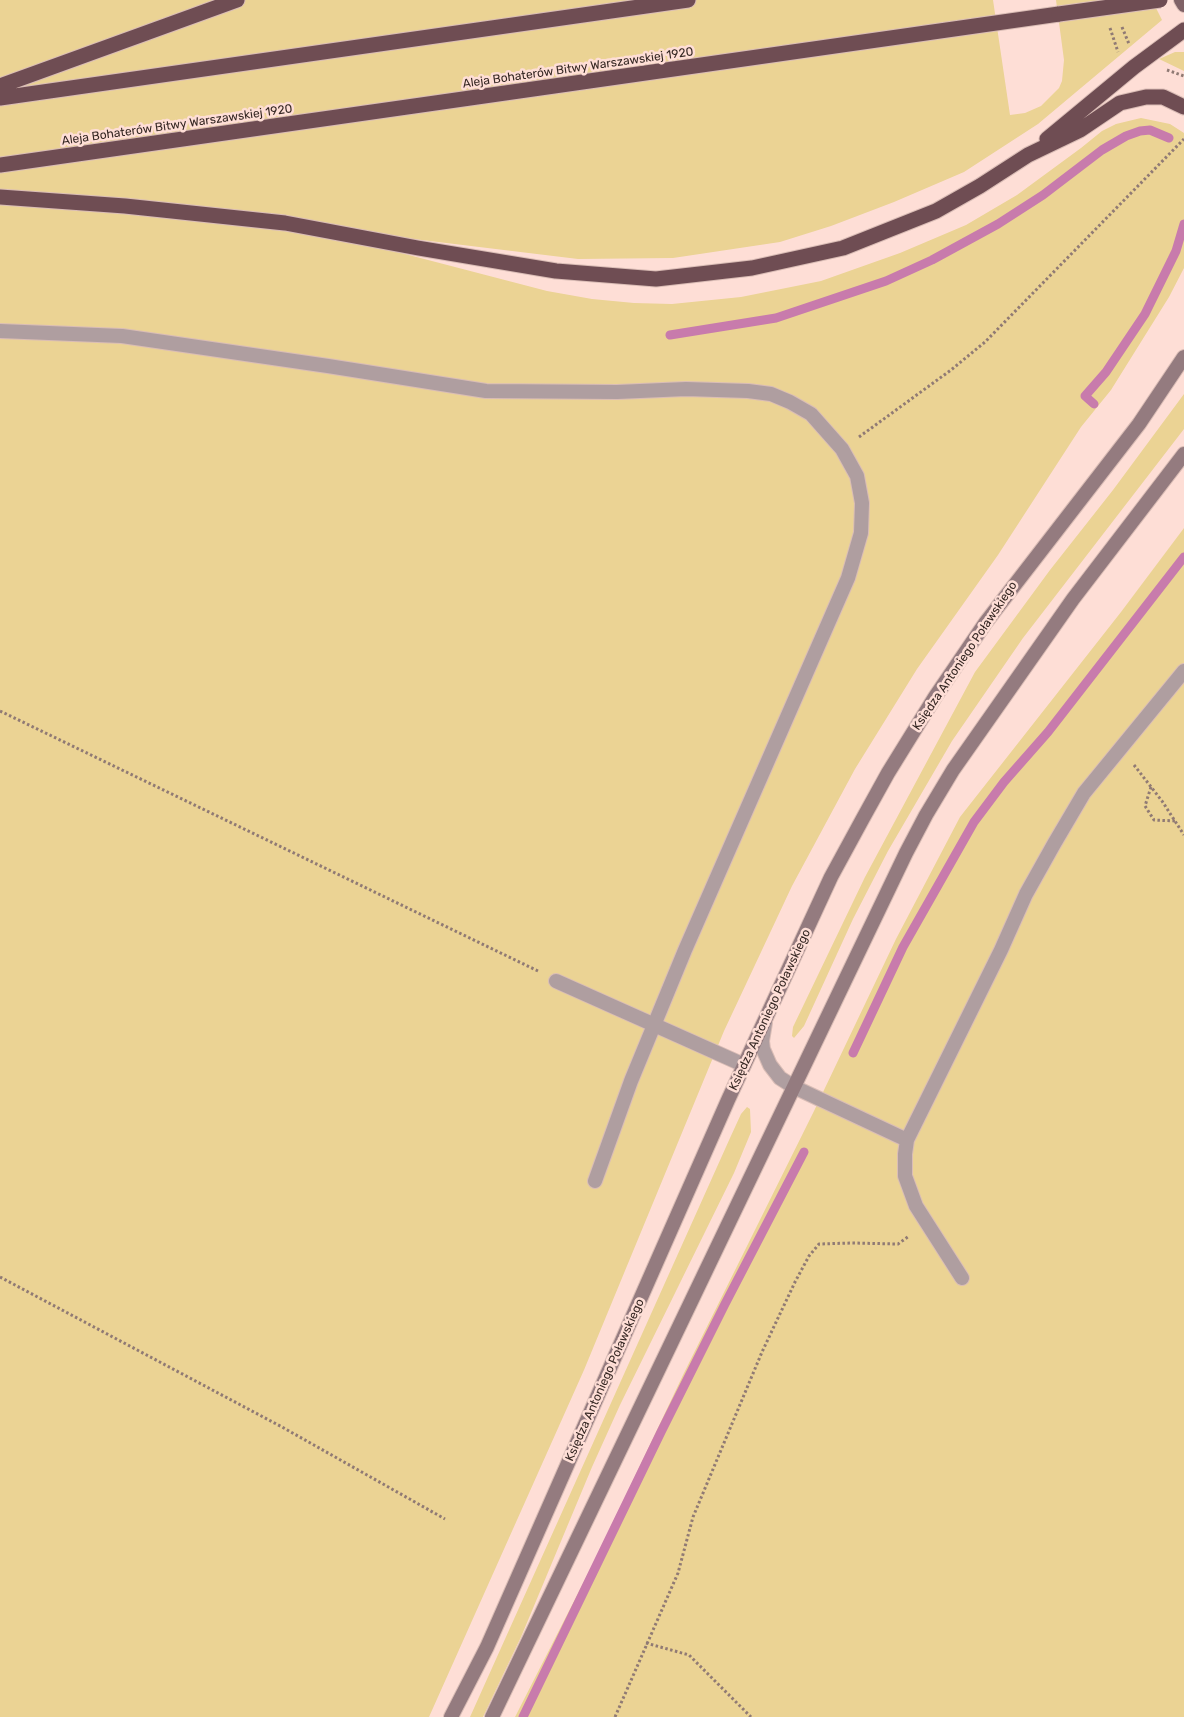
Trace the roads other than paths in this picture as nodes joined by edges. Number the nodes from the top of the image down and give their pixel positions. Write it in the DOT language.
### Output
graph roads {
  1 [pos="237,0"];
  2 [pos="688,0"];
  3 [pos="1160,0"];
  4 [pos="1180,0"];
  5 [pos="1184,5"];
  6 [pos="1184,30"];
  7 [pos="0,86"];
  8 [pos="0,98"];
  9 [pos="1184,107"];
  10 [pos="1028,155"];
  11 [pos="0,165"];
  12 [pos="0,197"];
  13 [pos="0,331"];
  14 [pos="1184,357"];
  15 [pos="1184,454"];
  16 [pos="1184,671"];
  17 [pos="556,981"];
  18 [pos="769,1010"];
  19 [pos="654,1025"];
  20 [pos="744,1065"];
  21 [pos="794,1087"];
  22 [pos="907,1140"];
  23 [pos="595,1181"];
  24 [pos="962,1278"];
  25 [pos="451,1717"];
  26 [pos="492,1717"];
  1 -- 7 [label="highway"];
  2 -- 8 [label="highway"];
  3 -- 11 [label="highway, Aleja Bohaterów Bitwy Warszawskiej 1920, bridge"];
  4 -- 5 [label="main road"];
  6 -- 10 [label="highway"];
  9 -- 10 [label="highway"];
  10 -- 12 [label="highway"];
  13 -- 19 [label="lane"];
  14 -- 18 [label="main road, Księdza Antoniego Poławskiego"];
  15 -- 21 [label="main road"];
  16 -- 22 [label="lane"];
  17 -- 19 [label="lane"];
  18 -- 20 [label="main road, Księdza Antoniego Poławskiego"];
  18 -- 21 [label="lane"];
  19 -- 20 [label="lane"];
  19 -- 23 [label="lane"];
  20 -- 25 [label="main road, Księdza Antoniego Poławskiego"];
  21 -- 22 [label="lane"];
  21 -- 26 [label="main road"];
  22 -- 24 [label="lane"];
}
